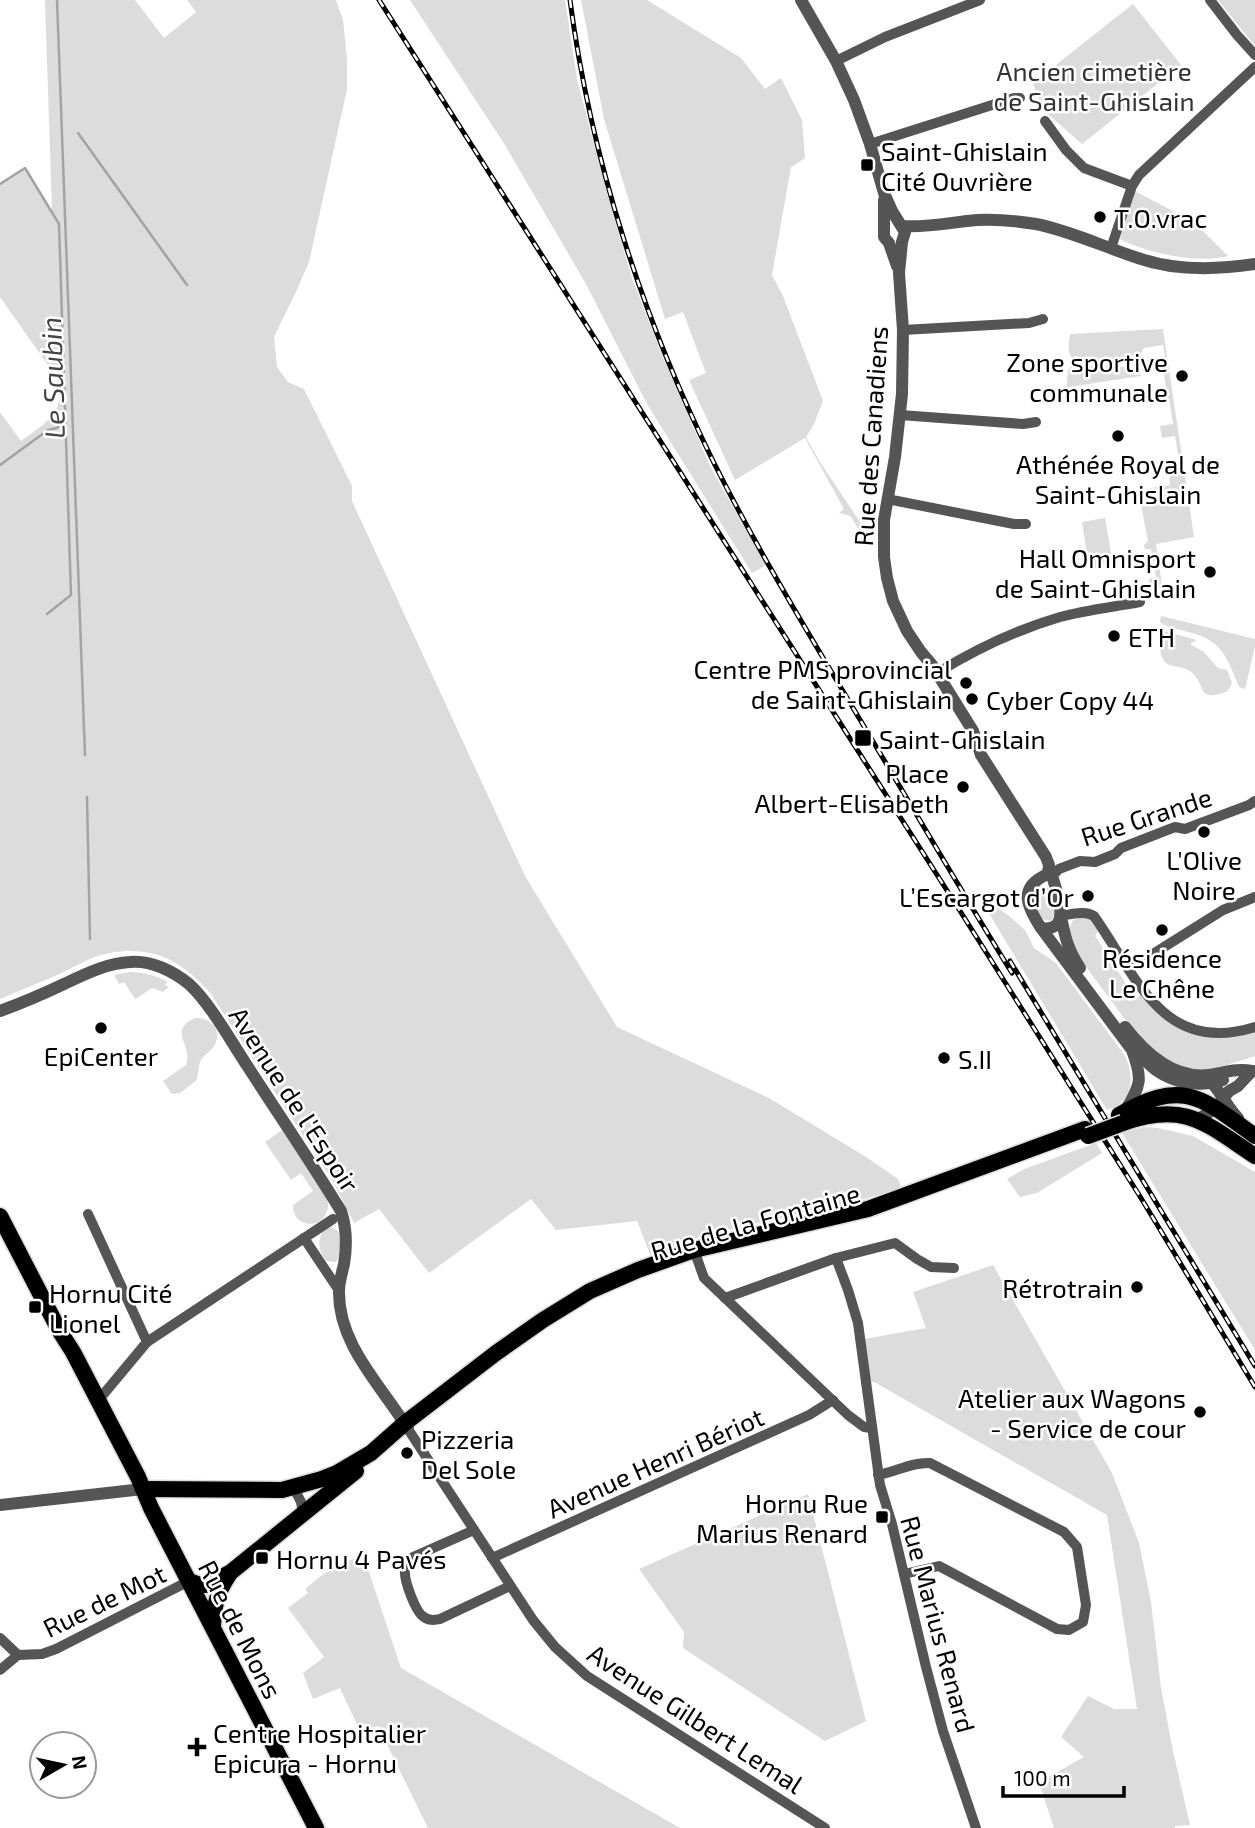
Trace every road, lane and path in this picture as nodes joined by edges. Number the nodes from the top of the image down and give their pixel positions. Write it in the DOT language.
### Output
graph roads {
  1 [pos="801,0"];
  2 [pos="980,0"];
  3 [pos="1210,0"];
  4 [pos="1255,55"];
  5 [pos="836,61"];
  6 [pos="1255,67"];
  7 [pos="1020,98"];
  8 [pos="1045,121"];
  9 [pos="870,144"];
  10 [pos="1132,186"];
  11 [pos="884,193"];
  12 [pos="899,235"];
  13 [pos="1111,248"];
  14 [pos="1255,264"];
  15 [pos="1043,319"];
  16 [pos="903,330"];
  17 [pos="900,415"];
  18 [pos="1036,422"];
  19 [pos="887,499"];
  20 [pos="1026,524"];
  21 [pos="1140,602"];
  22 [pos="937,673"];
  23 [pos="1255,801"];
  24 [pos="1050,875"];
  25 [pos="1255,897"];
  26 [pos="1061,916"];
  27 [pos="1041,928"];
  28 [pos="1129,969"];
  29 [pos="0,1011"];
  30 [pos="1255,1027"];
  31 [pos="1132,1050"];
  32 [pos="1155,1069"];
  33 [pos="1253,1071"];
  34 [pos="1208,1079"];
  35 [pos="1238,1086"];
  36 [pos="1142,1089"];
  37 [pos="1219,1104"];
  38 [pos="1163,1113"];
  39 [pos="1122,1116"];
  40 [pos="1239,1118"];
  41 [pos="1197,1120"];
  42 [pos="1254,1135"];
  43 [pos="1255,1156"];
  44 [pos="88,1214"];
  45 [pos="0,1216"];
  46 [pos="332,1219"];
  47 [pos="304,1238"];
  48 [pos="695,1254"];
  49 [pos="836,1258"];
  50 [pos="954,1268"];
  51 [pos="338,1289"];
  52 [pos="725,1298"];
  53 [pos="59,1330"];
  54 [pos="147,1342"];
  55 [pos="75,1373"];
  56 [pos="98,1399"];
  57 [pos="833,1400"];
  58 [pos="406,1426"];
  59 [pos="871,1428"];
  60 [pos="878,1475"];
  61 [pos="294,1488"];
  62 [pos="143,1489"];
  63 [pos="0,1506"];
  64 [pos="303,1513"];
  65 [pos="474,1530"];
  66 [pos="492,1558"];
  67 [pos="231,1572"];
  68 [pos="904,1574"];
  69 [pos="189,1581"];
  70 [pos="510,1587"];
  71 [pos="213,1629"];
  72 [pos="0,1638"];
  73 [pos="18,1655"];
  74 [pos="0,1670"];
  75 [pos="316,1828"];
  76 [pos="825,1828"];
  77 [pos="976,1828"];
  1 -- 5 [label="street, Rue des Canadiens"];
  2 -- 5 [label="street"];
  3 -- 4 [label="street"];
  5 -- 9 [label="street, Rue des Canadiens"];
  6 -- 10 [label="street"];
  7 -- 9 [label="street"];
  8 -- 10 [label="street"];
  9 -- 11 [label="street, Rue des Canadiens"];
  10 -- 13 [label="street"];
  11 -- 12 [label="street, Rue des Canadiens"];
  11 -- 12 [label="street, Rue des Canadiens"];
  12 -- 13 [label="street"];
  12 -- 16 [label="street, Rue des Canadiens"];
  13 -- 14 [label="street"];
  15 -- 16 [label="street"];
  16 -- 17 [label="street, Rue des Canadiens"];
  17 -- 18 [label="street"];
  17 -- 19 [label="street, Rue des Canadiens"];
  19 -- 20 [label="street"];
  19 -- 22 [label="street, Rue des Canadiens"];
  21 -- 22 [label="street"];
  22 -- 24 [label="street"];
  23 -- 24 [label="street, Rue Grande"];
  24 -- 26 [label="street"];
  24 -- 27 [label="street"];
  25 -- 28 [label="street"];
  26 -- 27 [label="street"];
  26 -- 28 [label="street"];
  26 -- 34 [label="street"];
  27 -- 31 [label="street"];
  28 -- 30 [label="street"];
  29 -- 51 [label="street, Avenue de l'Espoir"];
  31 -- 32 [label="street"];
  31 -- 36 [label="street"];
  32 -- 34 [label="street"];
  32 -- 36 [label="street"];
  33 -- 34 [label="street"];
  33 -- 35 [label="street"];
  34 -- 37 [label="street"];
  35 -- 37 [label="street"];
  35 -- 40 [label="street"];
  36 -- 37 [label="main road"];
  36 -- 38 [label="street"];
  36 -- 39 [label="main road"];
  37 -- 40 [label="street"];
  37 -- 41 [label="street"];
  37 -- 42 [label="main road"];
  38 -- 39 [label="main road"];
  38 -- 41 [label="main road"];
  39 -- 48 [label="main road, Rue de la Fontaine"];
  40 -- 42 [label="street"];
  41 -- 43 [label="main road"];
  44 -- 54 [label="street"];
  45 -- 53 [label="main road"];
  46 -- 47 [label="street"];
  47 -- 51 [label="street"];
  47 -- 54 [label="street"];
  48 -- 52 [label="street"];
  48 -- 58 [label="main road, Rue de la Fontaine"];
  49 -- 50 [label="street"];
  49 -- 52 [label="street"];
  49 -- 59 [label="street, Rue Marius Renard"];
  51 -- 58 [label="street, Avenue de l'Espoir"];
  52 -- 57 [label="street"];
  53 -- 55 [label="main road"];
  53 -- 56 [label="main road"];
  54 -- 56 [label="street"];
  55 -- 56 [label="street"];
  55 -- 62 [label="main road"];
  56 -- 62 [label="main road"];
  57 -- 59 [label="street"];
  57 -- 66 [label="street, Avenue Henri Bériot"];
  58 -- 61 [label="main road, Rue de la Fontaine"];
  58 -- 64 [label="main road, Rue de la Fontaine"];
  58 -- 65 [label="street, Avenue Gilbert Lemal"];
  59 -- 60 [label="street, Rue Marius Renard"];
  60 -- 68 [label="street, Rue Marius Renard"];
  60 -- 68 [label="street"];
  61 -- 62 [label="main road, Rue de la Fontaine"];
  61 -- 64 [label="street"];
  62 -- 63 [label="street"];
  62 -- 69 [label="main road, Rue de Mons"];
  64 -- 67 [label="main road, Rue de la Fontaine"];
  65 -- 66 [label="street, Avenue Gilbert Lemal"];
  65 -- 70 [label="street"];
  66 -- 70 [label="street, Avenue Gilbert Lemal"];
  67 -- 69 [label="main road"];
  67 -- 71 [label="main road"];
  68 -- 77 [label="street, Rue Marius Renard"];
  69 -- 71 [label="main road, Rue de Mons"];
  69 -- 73 [label="street, Rue de Mot"];
  70 -- 76 [label="street, Avenue Gilbert Lemal"];
  71 -- 75 [label="main road, Rue de Mons"];
  72 -- 73 [label="street"];
  73 -- 74 [label="street, Rue de Mot"];
}
